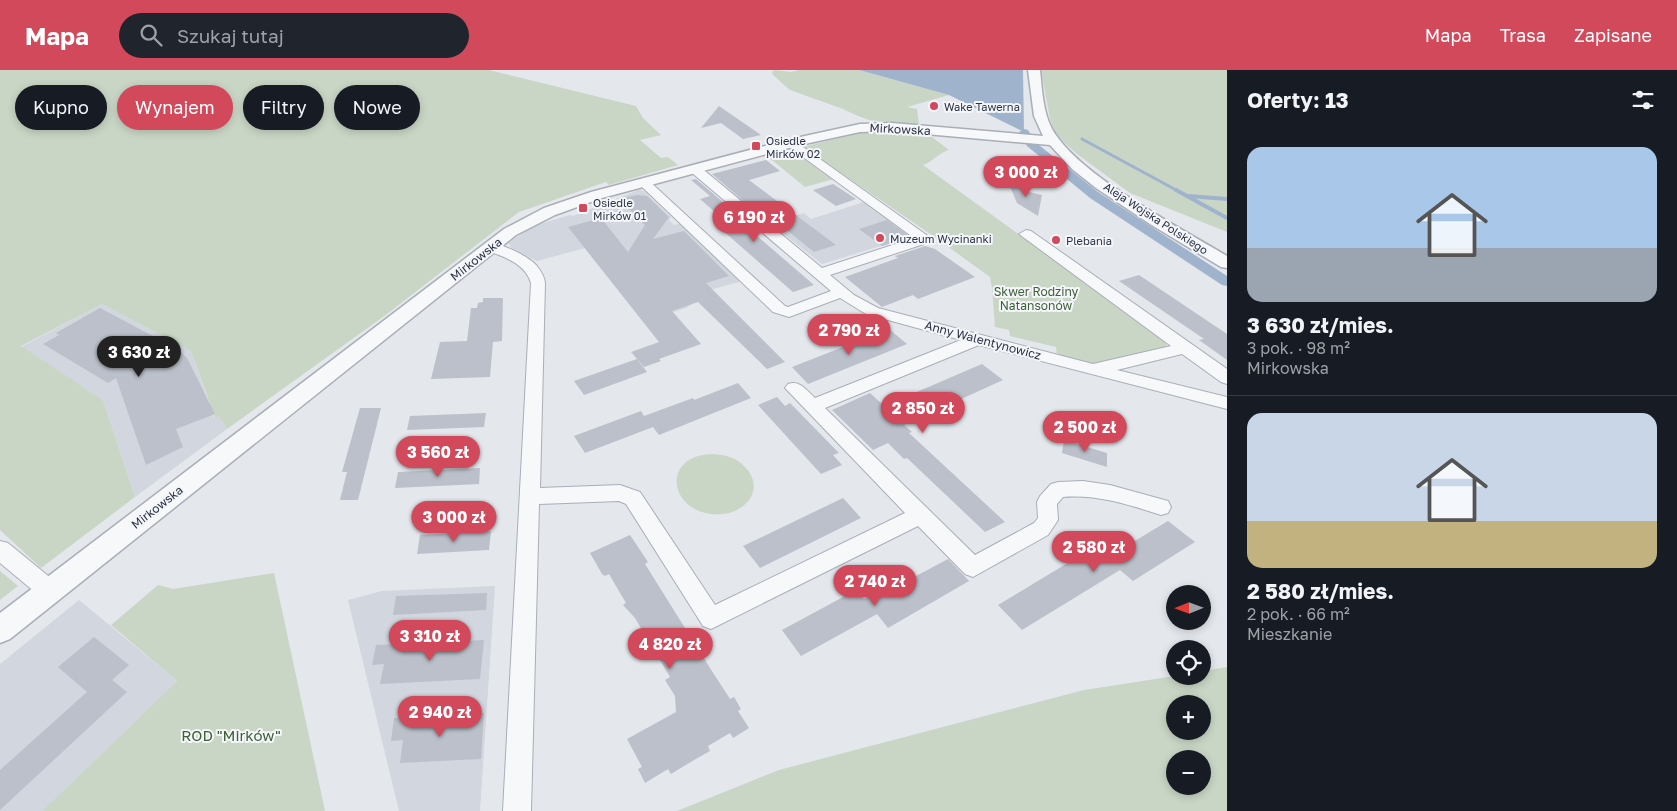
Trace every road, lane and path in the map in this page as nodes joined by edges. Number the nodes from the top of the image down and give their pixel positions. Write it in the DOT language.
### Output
graph roads {
  1 [pos="1034,70"];
  2 [pos="1054,141"];
  3 [pos="792,144"];
  4 [pos="695,169"];
  5 [pos="644,183"];
  6 [pos="1026,234"];
  7 [pos="491,247"];
  8 [pos="1227,263"];
  9 [pos="821,273"];
  10 [pos="843,292"];
  11 [pos="978,339"];
  12 [pos="1184,348"];
  13 [pos="1092,369"];
  14 [pos="1227,378"];
  15 [pos="794,388"];
  16 [pos="1227,402"];
  17 [pos="812,406"];
  18 [pos="531,496"];
  19 [pos="1161,507"];
  20 [pos="922,514"];
  21 [pos="0,550"];
  22 [pos="50,591"];
  23 [pos="0,630"];
  24 [pos="517,811"];
  1 -- 2 [label="street, Aleja Wojska Polskiego"];
  2 -- 3 [label="street, Mirkowska"];
  2 -- 8 [label="street, Aleja Wojska Polskiego"];
  3 -- 4 [label="street, Mirkowska"];
  3 -- 9 [label="street"];
  4 -- 5 [label="street, Mirkowska"];
  4 -- 9 [label="street, Anny Walentynowicz"];
  5 -- 7 [label="street, Mirkowska"];
  5 -- 10 [label="street"];
  6 -- 12 [label="street"];
  7 -- 18 [label="street"];
  7 -- 22 [label="street, Mirkowska"];
  9 -- 10 [label="street, Anny Walentynowicz"];
  10 -- 11 [label="street, Anny Walentynowicz"];
  11 -- 13 [label="street, Anny Walentynowicz"];
  11 -- 17 [label="street"];
  12 -- 13 [label="street"];
  12 -- 14 [label="street"];
  13 -- 16 [label="street, Anny Walentynowicz"];
  15 -- 17 [label="street"];
  17 -- 20 [label="street"];
  18 -- 20 [label="street"];
  18 -- 24 [label="street"];
  19 -- 20 [label="street"];
  21 -- 22 [label="street"];
  22 -- 23 [label="street, Mirkowska"];
}
